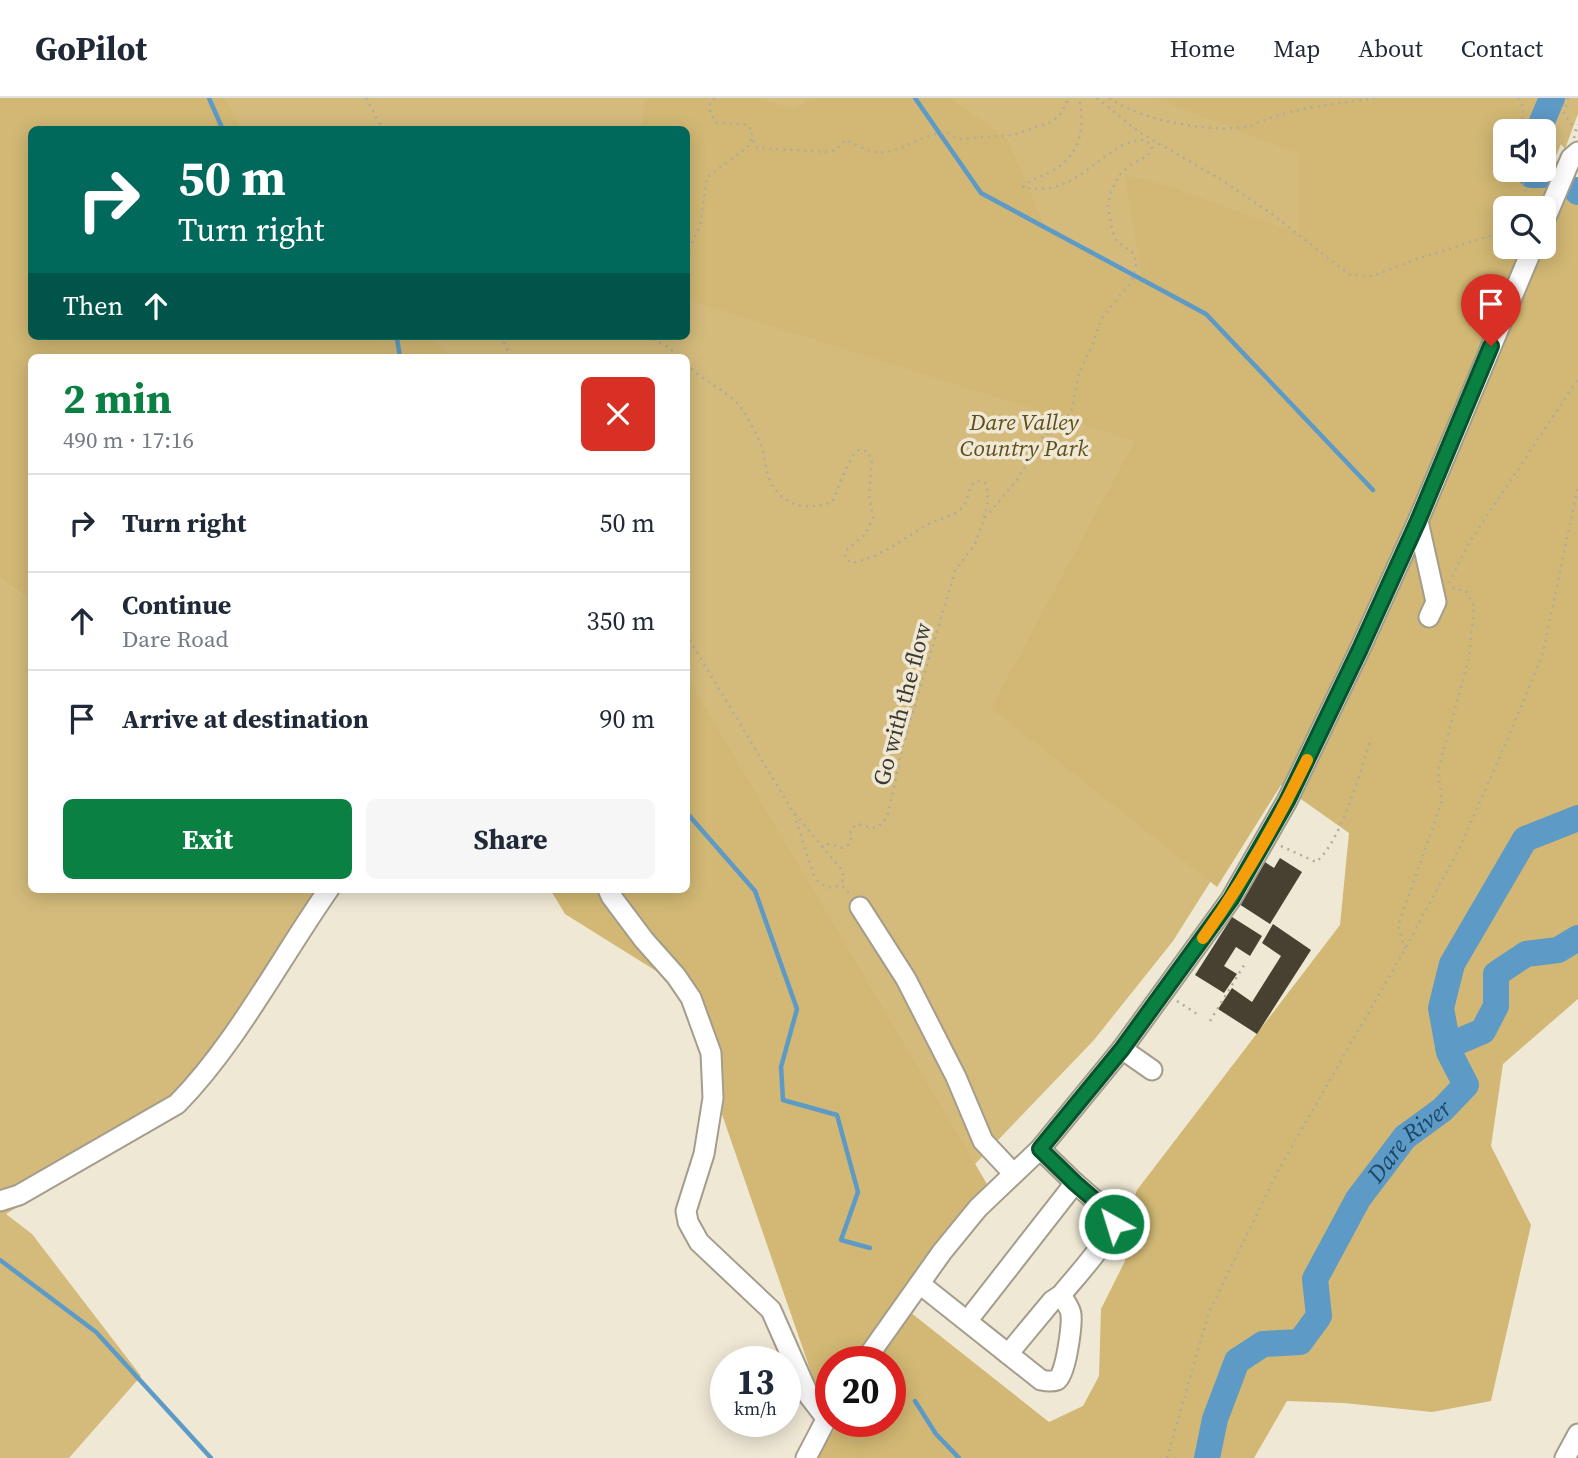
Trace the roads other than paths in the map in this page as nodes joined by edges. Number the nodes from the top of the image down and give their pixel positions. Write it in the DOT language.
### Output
graph roads {
  1 [pos="1578,152"];
  2 [pos="1555,196"];
  3 [pos="1528,259"];
  4 [pos="1418,521"];
  5 [pos="1429,617"];
  6 [pos="326,893"];
  7 [pos="610,893"];
  8 [pos="860,907"];
  9 [pos="1122,1049"];
  10 [pos="1152,1070"];
  11 [pos="1040,1149"];
  12 [pos="1013,1173"];
  13 [pos="1075,1183"];
  14 [pos="0,1200"];
  15 [pos="920,1284"];
  16 [pos="1060,1295"];
  17 [pos="968,1320"];
  18 [pos="875,1346"];
  19 [pos="1008,1354"];
  20 [pos="815,1401"];
  21 [pos="1578,1434"];
  22 [pos="817,1437"];
  23 [pos="806,1458"];
  24 [pos="1565,1458"];
  1 -- 2 [label="street"];
  3 -- 4 [label="street"];
  4 -- 5 [label="street"];
  4 -- 9 [label="street"];
  6 -- 14 [label="street"];
  7 -- 20 [label="street"];
  8 -- 12 [label="street"];
  9 -- 10 [label="street"];
  9 -- 11 [label="street"];
  11 -- 12 [label="street"];
  11 -- 13 [label="street"];
  12 -- 15 [label="street"];
  13 -- 16 [label="street"];
  13 -- 17 [label="street"];
  15 -- 17 [label="street"];
  15 -- 18 [label="street"];
  16 -- 19 [label="street"];
  16 -- 19 [label="street"];
  17 -- 19 [label="street"];
  21 -- 24 [label="street"];
  22 -- 23 [label="street"];
}
